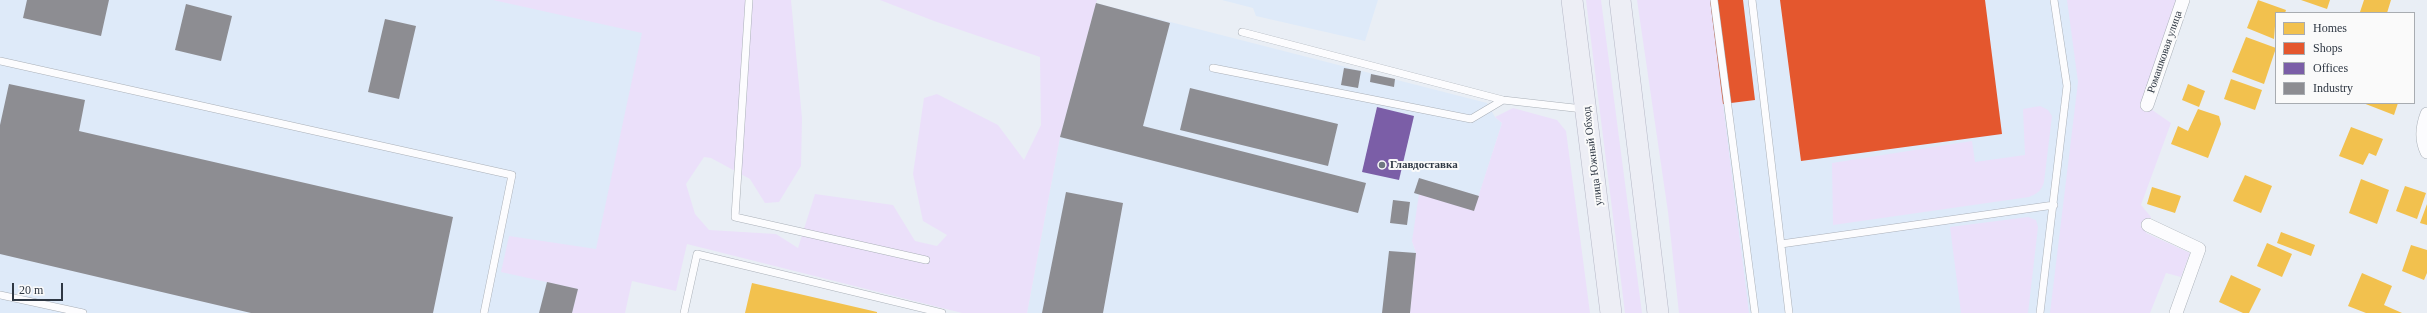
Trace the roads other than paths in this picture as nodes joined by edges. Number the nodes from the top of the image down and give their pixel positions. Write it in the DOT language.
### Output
graph roads {
  1 [pos="749,0"];
  2 [pos="1572,0"];
  3 [pos="1620,0"];
  4 [pos="1714,0"];
  5 [pos="1752,0"];
  6 [pos="2054,0"];
  7 [pos="2183,0"];
  8 [pos="1242,32"];
  9 [pos="0,61"];
  10 [pos="1213,68"];
  11 [pos="1503,100"];
  12 [pos="2147,105"];
  13 [pos="1587,109"];
  14 [pos="2427,114"];
  15 [pos="2427,152"];
  16 [pos="2054,206"];
  17 [pos="2148,225"];
  18 [pos="1781,244"];
  19 [pos="926,260"];
  20 [pos="0,295"];
  21 [pos="83,313"];
  22 [pos="484,313"];
  23 [pos="684,313"];
  24 [pos="942,313"];
  25 [pos="1611,313"];
  26 [pos="1658,313"];
  27 [pos="1755,313"];
  28 [pos="1789,313"];
  29 [pos="2040,313"];
  30 [pos="2176,313"];
  1 -- 19 [label="lane"];
  2 -- 13 [label="main road, улица Южный Обход"];
  3 -- 26 [label="main road"];
  4 -- 27 [label="lane"];
  5 -- 18 [label="lane"];
  6 -- 16 [label="lane"];
  7 -- 12 [label="street, Ромашковая улица"];
  8 -- 11 [label="lane"];
  9 -- 22 [label="lane"];
  10 -- 11 [label="lane"];
  11 -- 13 [label="lane"];
  13 -- 25 [label="main road, улица Южный Обход"];
  14 -- 15 [label="street"];
  16 -- 18 [label="lane"];
  16 -- 29 [label="lane"];
  17 -- 30 [label="street"];
  18 -- 28 [label="lane"];
  20 -- 21 [label="lane"];
  23 -- 24 [label="lane"];
}
